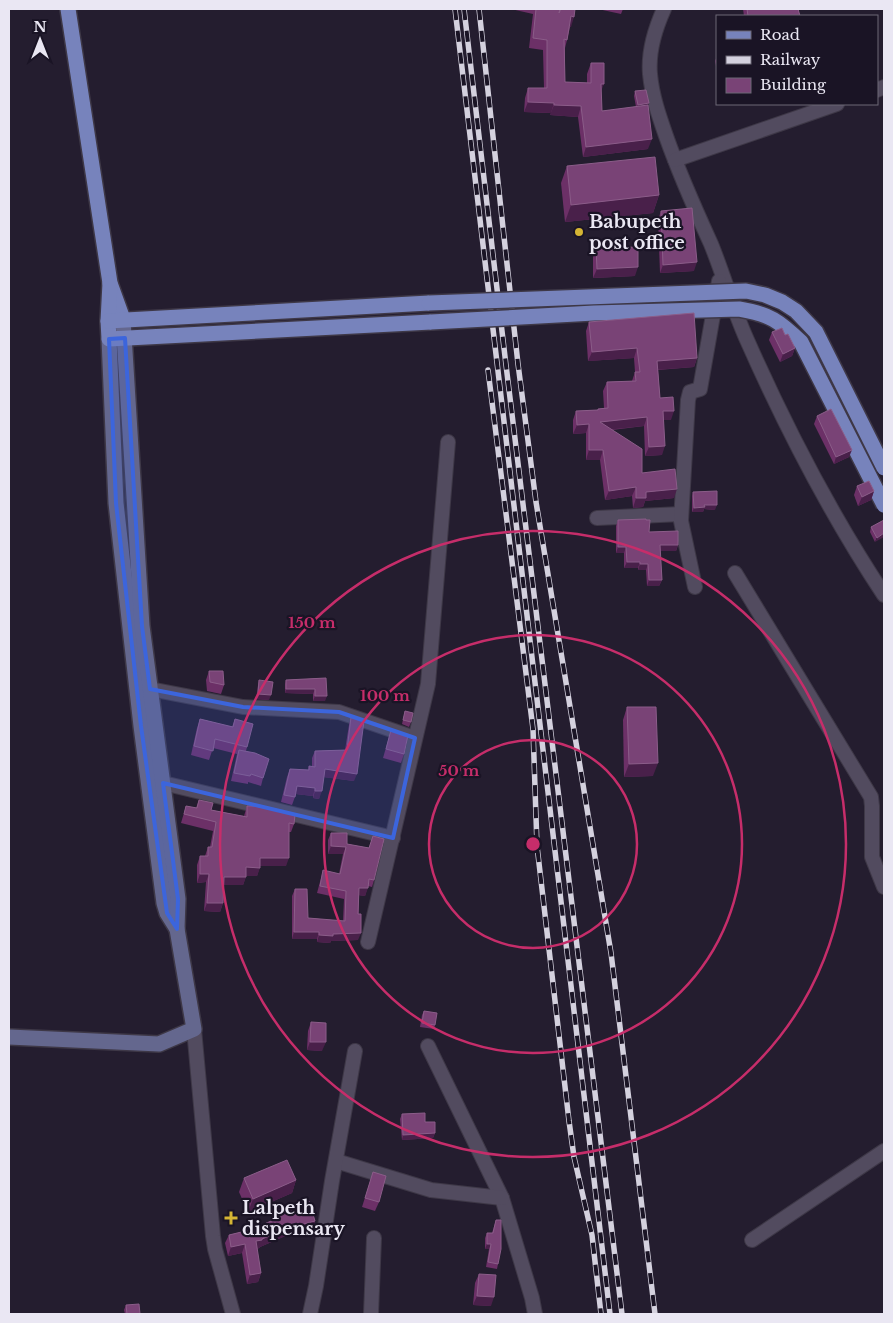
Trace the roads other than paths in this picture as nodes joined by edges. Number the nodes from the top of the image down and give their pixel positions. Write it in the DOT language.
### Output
graph roads {
  1 [pos="68,9"];
  2 [pos="664,9"];
  3 [pos="834,105"];
  4 [pos="675,160"];
  5 [pos="721,271"];
  6 [pos="115,320"];
  7 [pos="125,338"];
  8 [pos="109,339"];
  9 [pos="448,442"];
  10 [pos="884,468"];
  11 [pos="884,505"];
  12 [pos="681,514"];
  13 [pos="596,518"];
  14 [pos="735,573"];
  15 [pos="695,587"];
  16 [pos="884,595"];
  17 [pos="150,689"];
  18 [pos="416,738"];
  19 [pos="163,783"];
  20 [pos="393,838"];
  21 [pos="884,887"];
  22 [pos="177,929"];
  23 [pos="368,942"];
  24 [pos="194,1029"];
  25 [pos="9,1037"];
  26 [pos="428,1046"];
  27 [pos="355,1051"];
  28 [pos="884,1151"];
  29 [pos="336,1161"];
  30 [pos="502,1198"];
  31 [pos="374,1238"];
  32 [pos="752,1240"];
  33 [pos="233,1314"];
  34 [pos="310,1314"];
  35 [pos="371,1314"];
  36 [pos="535,1314"];
  1 -- 6 [label="main road"];
  2 -- 4 [label="street"];
  3 -- 4 [label="street"];
  4 -- 5 [label="street"];
  5 -- 12 [label="street"];
  5 -- 16 [label="street"];
  6 -- 7 [label="street"];
  6 -- 8 [label="main road"];
  6 -- 10 [label="main road, bridge"];
  7 -- 8 [label="main road"];
  7 -- 11 [label="main road, bridge"];
  7 -- 17 [label="street"];
  8 -- 22 [label="street"];
  9 -- 18 [label="street"];
  12 -- 13 [label="street"];
  12 -- 15 [label="street"];
  14 -- 21 [label="street"];
  17 -- 18 [label="street"];
  17 -- 19 [label="street"];
  18 -- 20 [label="street"];
  19 -- 20 [label="street"];
  19 -- 22 [label="street"];
  20 -- 23 [label="street"];
  22 -- 24 [label="street"];
  24 -- 25 [label="street"];
  24 -- 33 [label="street"];
  26 -- 30 [label="street"];
  27 -- 29 [label="street"];
  28 -- 32 [label="street"];
  29 -- 30 [label="street"];
  29 -- 34 [label="street"];
  30 -- 36 [label="street"];
  31 -- 35 [label="street"];
}
